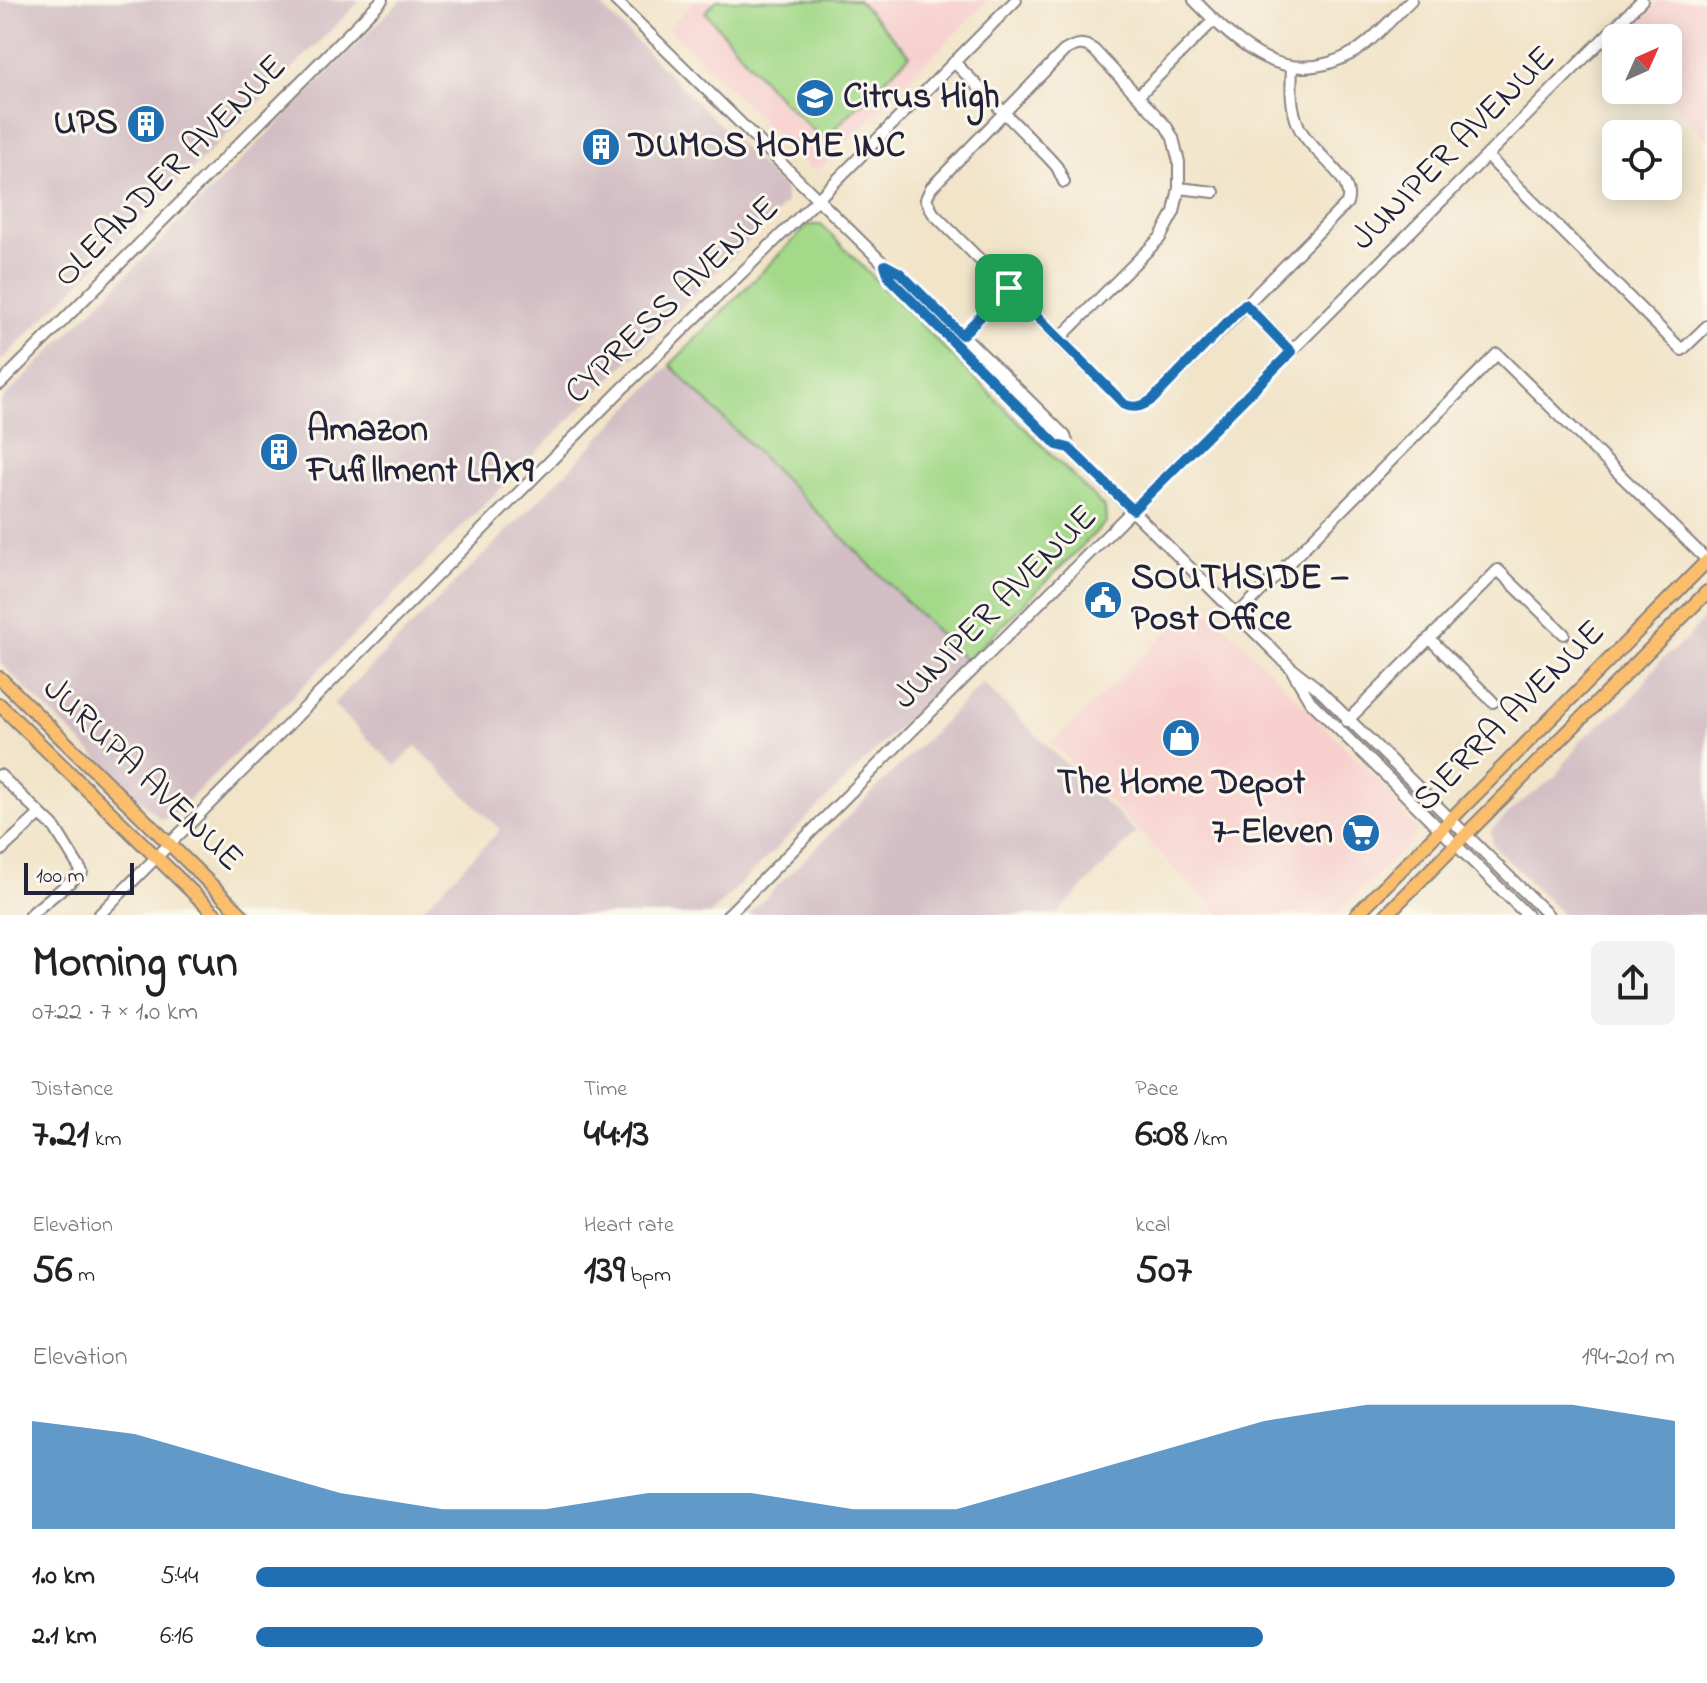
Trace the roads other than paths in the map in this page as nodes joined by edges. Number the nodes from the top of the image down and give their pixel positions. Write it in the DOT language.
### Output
graph roads {
  1 [pos="382,0"];
  2 [pos="615,0"];
  3 [pos="1016,0"];
  4 [pos="1194,0"];
  5 [pos="1411,0"];
  6 [pos="1642,0"];
  7 [pos="1214,20"];
  8 [pos="954,62"];
  9 [pos="1292,66"];
  10 [pos="1139,95"];
  11 [pos="1004,112"];
  12 [pos="1487,156"];
  13 [pos="1064,182"];
  14 [pos="1179,188"];
  15 [pos="1214,192"];
  16 [pos="818,199"];
  17 [pos="885,265"];
  18 [pos="1009,288"];
  19 [pos="1245,304"];
  20 [pos="1707,326"];
  21 [pos="962,335"];
  22 [pos="1059,339"];
  23 [pos="1291,352"];
  24 [pos="0,384"];
  25 [pos="1069,448"];
  26 [pos="1133,510"];
  27 [pos="1707,560"];
  28 [pos="1707,592"];
  29 [pos="1238,614"];
  30 [pos="1564,634"];
  31 [pos="1429,638"];
  32 [pos="1290,667"];
  33 [pos="0,678"];
  34 [pos="1493,702"];
  35 [pos="0,705"];
  36 [pos="1349,719"];
  37 [pos="1339,729"];
  38 [pos="0,775"];
  39 [pos="40,814"];
  40 [pos="1450,819"];
  41 [pos="1440,829"];
  42 [pos="1467,835"];
  43 [pos="169,843"];
  44 [pos="1456,845"];
  45 [pos="0,851"];
  46 [pos="156,857"];
  47 [pos="30,915"];
  48 [pos="99,915"];
  49 [pos="216,915"];
  50 [pos="242,915"];
  51 [pos="728,915"];
  52 [pos="1356,915"];
  53 [pos="1386,915"];
  54 [pos="1527,915"];
  55 [pos="1548,915"];
  1 -- 24 [label="street, OLEANDER AVENUE"];
  2 -- 16 [label="street"];
  3 -- 8 [label="street, CYPRESS AVENUE"];
  4 -- 7 [label="street"];
  5 -- 9 [label="street"];
  6 -- 12 [label="street, JUNIPER AVENUE"];
  7 -- 9 [label="street"];
  7 -- 10 [label="street"];
  8 -- 11 [label="street"];
  8 -- 16 [label="street, CYPRESS AVENUE"];
  9 -- 19 [label="street"];
  10 -- 11 [label="street"];
  10 -- 14 [label="street"];
  11 -- 13 [label="street"];
  11 -- 18 [label="street"];
  12 -- 20 [label="street"];
  12 -- 23 [label="street, JUNIPER AVENUE"];
  14 -- 15 [label="street"];
  14 -- 22 [label="street"];
  16 -- 17 [label="street"];
  16 -- 43 [label="street, CYPRESS AVENUE"];
  17 -- 21 [label="street"];
  17 -- 25 [label="street"];
  18 -- 21 [label="street"];
  18 -- 22 [label="street"];
  19 -- 22 [label="street"];
  19 -- 23 [label="street"];
  21 -- 25 [label="street"];
  23 -- 26 [label="street, JUNIPER AVENUE"];
  25 -- 26 [label="street"];
  26 -- 29 [label="street"];
  26 -- 51 [label="street, JUNIPER AVENUE"];
  27 -- 29 [label="street"];
  27 -- 40 [label="main road, SIERRA AVENUE"];
  28 -- 42 [label="main road, SIERRA AVENUE"];
  29 -- 32 [label="street"];
  30 -- 31 [label="street"];
  31 -- 34 [label="street"];
  31 -- 36 [label="street"];
  32 -- 36 [label="street"];
  32 -- 37 [label="street"];
  33 -- 43 [label="main road, JURUPA AVENUE"];
  35 -- 46 [label="main road, JURUPA AVENUE"];
  36 -- 37 [label="street"];
  36 -- 40 [label="street"];
  37 -- 41 [label="street"];
  38 -- 39 [label="street"];
  39 -- 45 [label="street"];
  39 -- 47 [label="street"];
  40 -- 41 [label="main road, SIERRA AVENUE"];
  40 -- 42 [label="street"];
  41 -- 44 [label="street"];
  41 -- 52 [label="main road, SIERRA AVENUE"];
  42 -- 44 [label="main road, SIERRA AVENUE"];
  42 -- 55 [label="street"];
  43 -- 46 [label="street, CYPRESS AVENUE"];
  43 -- 50 [label="main road, JURUPA AVENUE"];
  44 -- 53 [label="main road, SIERRA AVENUE"];
  44 -- 54 [label="street"];
  46 -- 48 [label="street, CYPRESS AVENUE"];
  46 -- 49 [label="main road, JURUPA AVENUE"];
}
